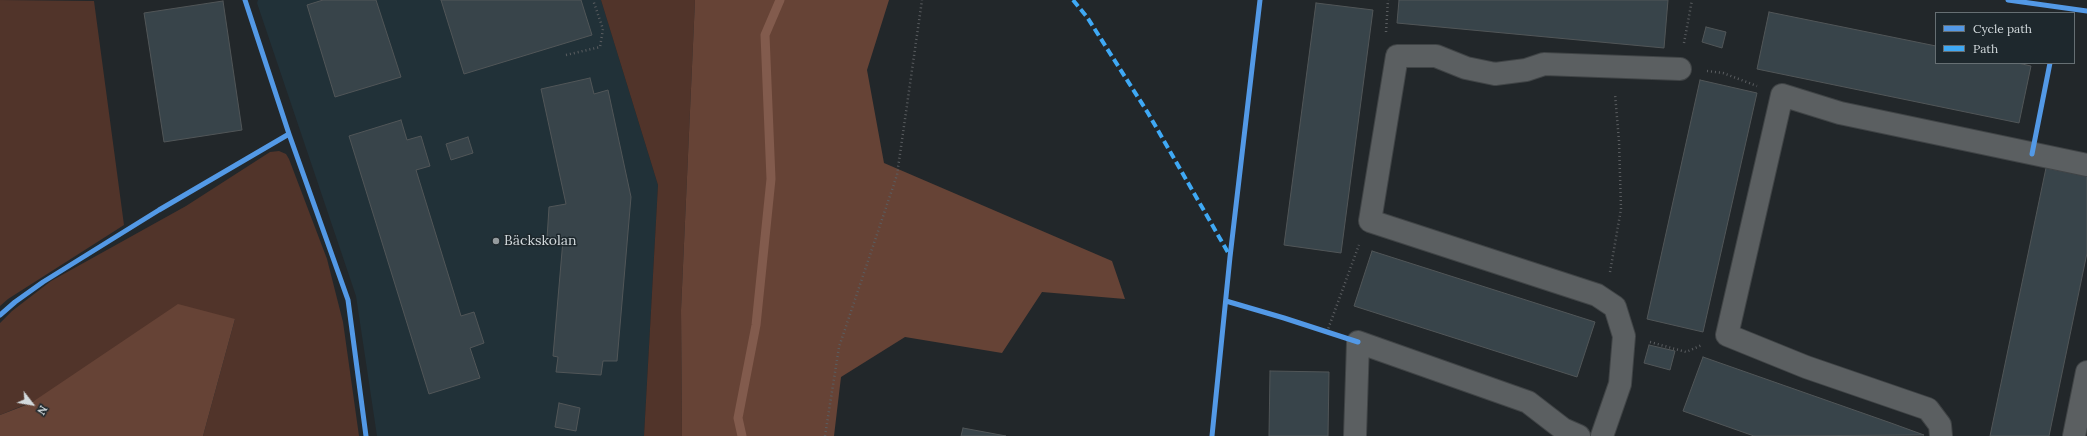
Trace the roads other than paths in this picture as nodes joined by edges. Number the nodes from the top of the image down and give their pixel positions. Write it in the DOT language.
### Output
graph roads {
  1 [pos="1680,69"];
  2 [pos="2087,165"];
  3 [pos="2087,372"];
  4 [pos="1355,436"];
  5 [pos="1579,436"];
  6 [pos="1602,436"];
  7 [pos="1941,436"];
  8 [pos="2074,436"];
  1 -- 6 [label="lane"];
  2 -- 7 [label="lane"];
  3 -- 8 [label="lane"];
  4 -- 5 [label="lane"];
}
